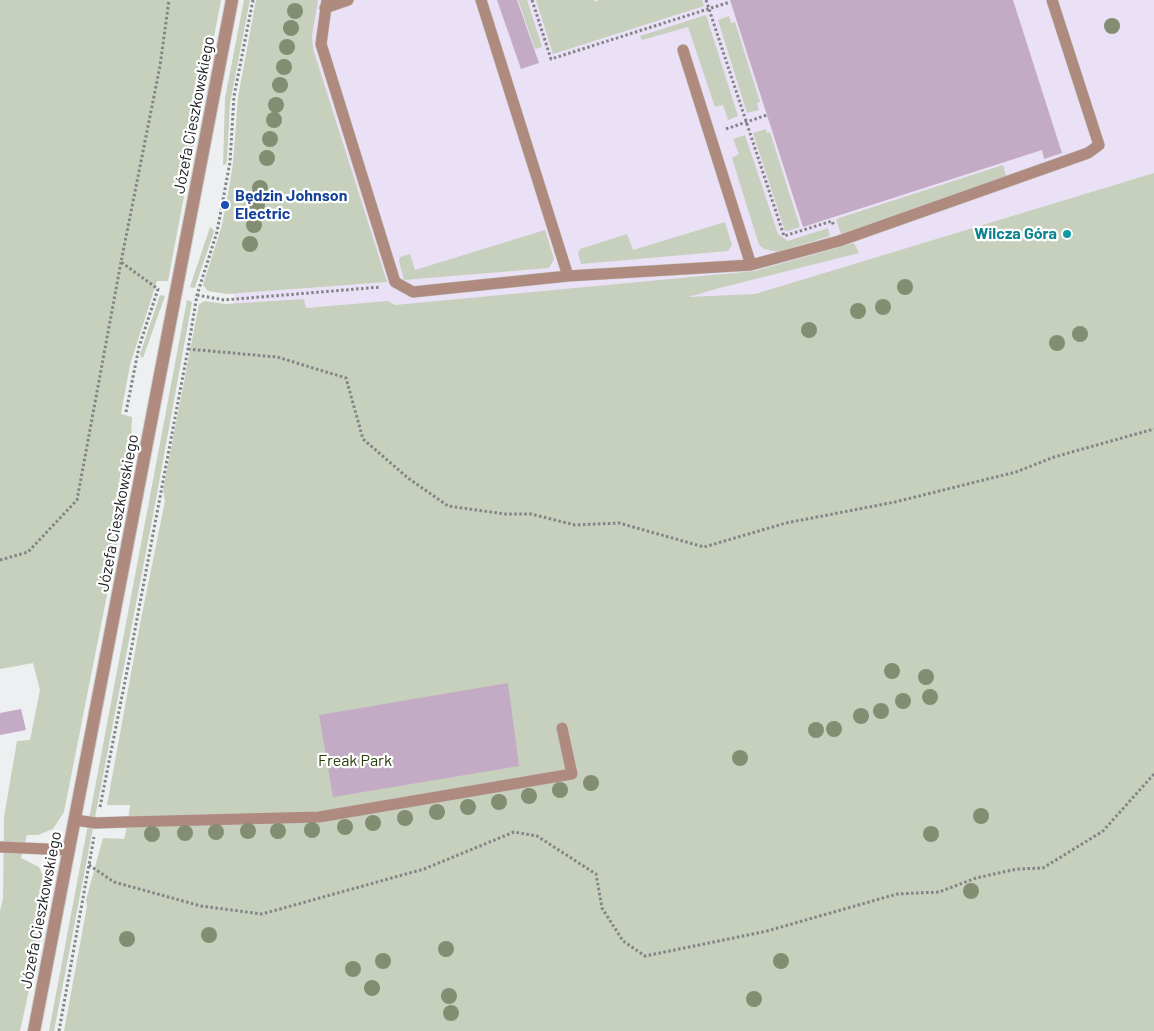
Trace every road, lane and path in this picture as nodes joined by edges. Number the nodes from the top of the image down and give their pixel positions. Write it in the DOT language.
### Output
graph roads {
  1 [pos="169,0"];
  2 [pos="232,0"];
  3 [pos="253,0"];
  4 [pos="348,0"];
  5 [pos="481,0"];
  6 [pos="532,0"];
  7 [pos="706,0"];
  8 [pos="1052,0"];
  9 [pos="730,2"];
  10 [pos="326,4"];
  11 [pos="709,8"];
  12 [pos="683,50"];
  13 [pos="766,115"];
  14 [pos="724,123"];
  15 [pos="745,123"];
  16 [pos="839,241"];
  17 [pos="121,262"];
  18 [pos="751,265"];
  19 [pos="568,276"];
  20 [pos="395,282"];
  21 [pos="197,295"];
  22 [pos="188,349"];
  23 [pos="126,412"];
  24 [pos="1154,429"];
  25 [pos="0,560"];
  26 [pos="562,728"];
  27 [pos="1154,774"];
  28 [pos="75,820"];
  29 [pos="96,823"];
  30 [pos="0,847"];
  31 [pos="69,850"];
  32 [pos="89,865"];
  33 [pos="34,1031"];
  34 [pos="59,1031"];
  1 -- 17 [label="path"];
  2 -- 28 [label="street, Józefa Cieszkowskiego"];
  3 -- 21 [label="path"];
  4 -- 10 [label="lane"];
  5 -- 19 [label="lane"];
  6 -- 11 [label="path"];
  7 -- 11 [label="path"];
  8 -- 16 [label="lane"];
  9 -- 11 [label="path"];
  10 -- 20 [label="lane"];
  11 -- 15 [label="path"];
  12 -- 18 [label="lane"];
  13 -- 15 [label="path"];
  14 -- 15 [label="path"];
  15 -- 16 [label="path"];
  16 -- 18 [label="lane"];
  17 -- 23 [label="path"];
  17 -- 25 [label="path"];
  18 -- 19 [label="lane"];
  19 -- 20 [label="lane"];
  20 -- 21 [label="path"];
  21 -- 22 [label="path"];
  22 -- 24 [label="path"];
  22 -- 29 [label="path"];
  26 -- 29 [label="lane"];
  27 -- 32 [label="path"];
  28 -- 29 [label="lane"];
  28 -- 31 [label="street, Józefa Cieszkowskiego"];
  29 -- 32 [label="path"];
  30 -- 31 [label="lane"];
  31 -- 33 [label="street, Józefa Cieszkowskiego"];
  32 -- 34 [label="path"];
}
